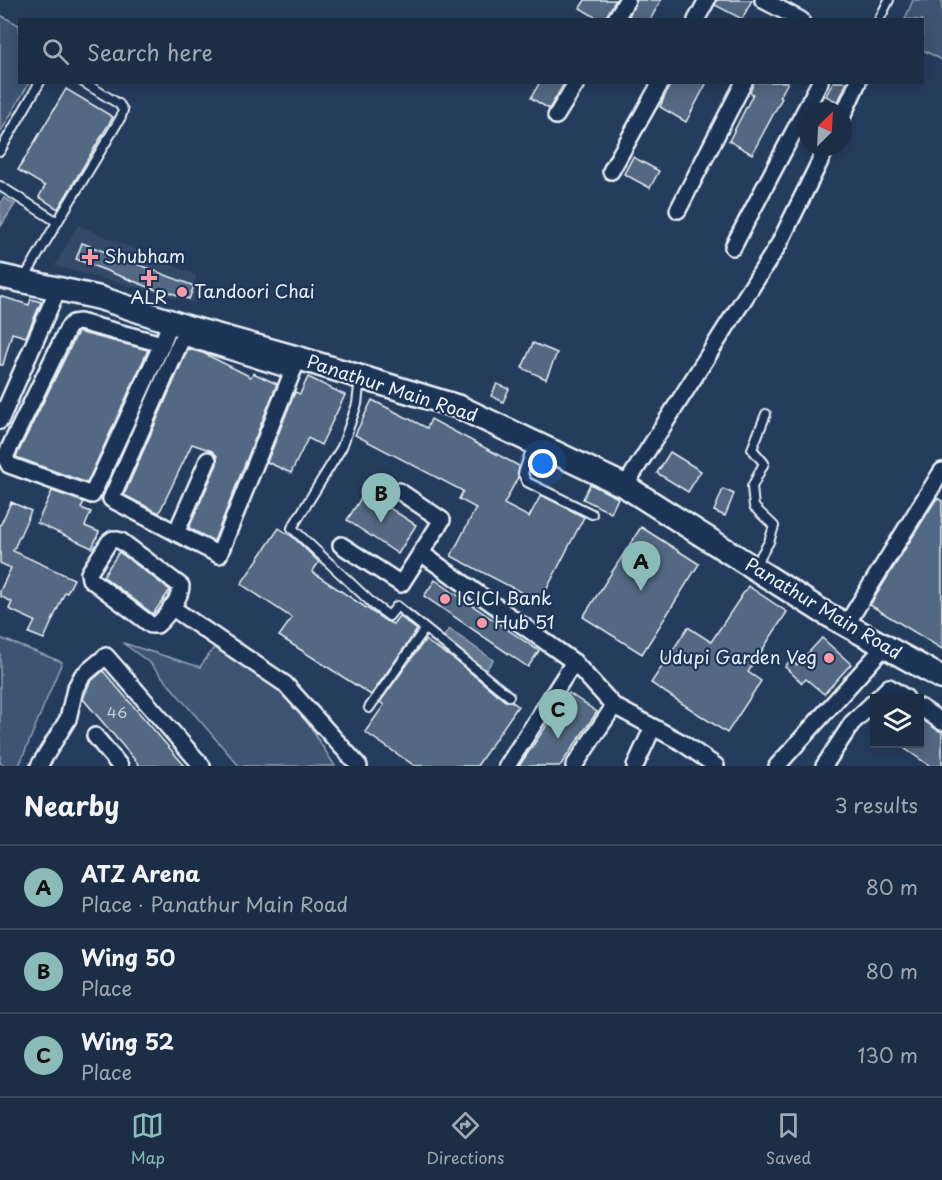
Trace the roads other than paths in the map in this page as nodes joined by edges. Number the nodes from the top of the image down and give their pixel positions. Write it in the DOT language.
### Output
graph roads {
  1 [pos="627,0"];
  2 [pos="706,0"];
  3 [pos="763,0"];
  4 [pos="889,0"];
  5 [pos="780,14"];
  6 [pos="616,18"];
  7 [pos="697,18"];
  8 [pos="880,18"];
  9 [pos="39,84"];
  10 [pos="86,84"];
  11 [pos="576,84"];
  12 [pos="660,84"];
  13 [pos="743,84"];
  14 [pos="819,84"];
  15 [pos="857,84"];
  16 [pos="849,102"];
  17 [pos="556,116"];
  18 [pos="0,151"];
  19 [pos="823,156"];
  20 [pos="611,171"];
  21 [pos="0,186"];
  22 [pos="678,210"];
  23 [pos="56,221"];
  24 [pos="733,247"];
  25 [pos="0,276"];
  26 [pos="22,282"];
  27 [pos="58,289"];
  28 [pos="181,328"];
  29 [pos="162,344"];
  30 [pos="295,364"];
  31 [pos="360,377"];
  32 [pos="766,414"];
  33 [pos="0,421"];
  34 [pos="533,442"];
  35 [pos="208,460"];
  36 [pos="942,471"];
  37 [pos="625,486"];
  38 [pos="399,491"];
  39 [pos="937,491"];
  40 [pos="592,513"];
  41 [pos="176,533"];
  42 [pos="341,545"];
  43 [pos="421,553"];
  44 [pos="754,568"];
  45 [pos="171,607"];
  46 [pos="846,625"];
  47 [pos="424,630"];
  48 [pos="885,646"];
  49 [pos="574,662"];
  50 [pos="942,678"];
  51 [pos="883,694"];
  52 [pos="899,694"];
  53 [pos="509,696"];
  54 [pos="614,706"];
  55 [pos="870,706"];
  56 [pos="369,708"];
  57 [pos="924,710"];
  58 [pos="942,722"];
  59 [pos="653,727"];
  60 [pos="94,736"];
  61 [pos="698,761"];
  62 [pos="39,766"];
  63 [pos="120,766"];
  64 [pos="202,766"];
  65 [pos="359,766"];
  66 [pos="507,766"];
  67 [pos="574,766"];
  68 [pos="635,766"];
  69 [pos="716,766"];
  70 [pos="777,766"];
  71 [pos="824,766"];
  1 -- 6 [label="street"];
  2 -- 7 [label="street"];
  3 -- 5 [label="street"];
  4 -- 8 [label="lane"];
  9 -- 18 [label="lane"];
  10 -- 23 [label="lane"];
  11 -- 17 [label="street"];
  12 -- 20 [label="street"];
  13 -- 22 [label="street"];
  14 -- 24 [label="street"];
  15 -- 16 [label="street"];
  19 -- 37 [label="street"];
  21 -- 23 [label="lane"];
  23 -- 26 [label="lane"];
  25 -- 26 [label="street, Panathur Main Road"];
  26 -- 27 [label="street, Panathur Main Road"];
  27 -- 28 [label="street, Panathur Main Road"];
  27 -- 33 [label="street"];
  28 -- 29 [label="street"];
  28 -- 30 [label="street, Panathur Main Road"];
  28 -- 41 [label="street"];
  29 -- 29 [label="street"];
  30 -- 31 [label="street, Panathur Main Road"];
  30 -- 41 [label="street"];
  31 -- 34 [label="street, Panathur Main Road"];
  31 -- 47 [label="lane"];
  32 -- 44 [label="lane"];
  34 -- 37 [label="street, Panathur Main Road"];
  34 -- 40 [label="lane"];
  35 -- 41 [label="street"];
  36 -- 39 [label="street"];
  37 -- 44 [label="street, Panathur Main Road"];
  38 -- 43 [label="street"];
  39 -- 46 [label="street"];
  42 -- 43 [label="street"];
  43 -- 49 [label="street"];
  44 -- 46 [label="street, Panathur Main Road"];
  45 -- 45 [label="street"];
  45 -- 65 [label="street"];
  46 -- 48 [label="street, Panathur Main Road"];
  47 -- 53 [label="lane"];
  47 -- 56 [label="lane"];
  48 -- 50 [label="street, Panathur Main Road"];
  48 -- 70 [label="street"];
  49 -- 54 [label="street"];
  49 -- 66 [label="street"];
  51 -- 52 [label="street"];
  54 -- 59 [label="street"];
  54 -- 67 [label="street"];
  55 -- 71 [label="street"];
  57 -- 58 [label="street"];
  59 -- 61 [label="street"];
  59 -- 68 [label="street"];
  60 -- 63 [label="street"];
  61 -- 69 [label="street"];
  62 -- 64 [label="street"];
}
